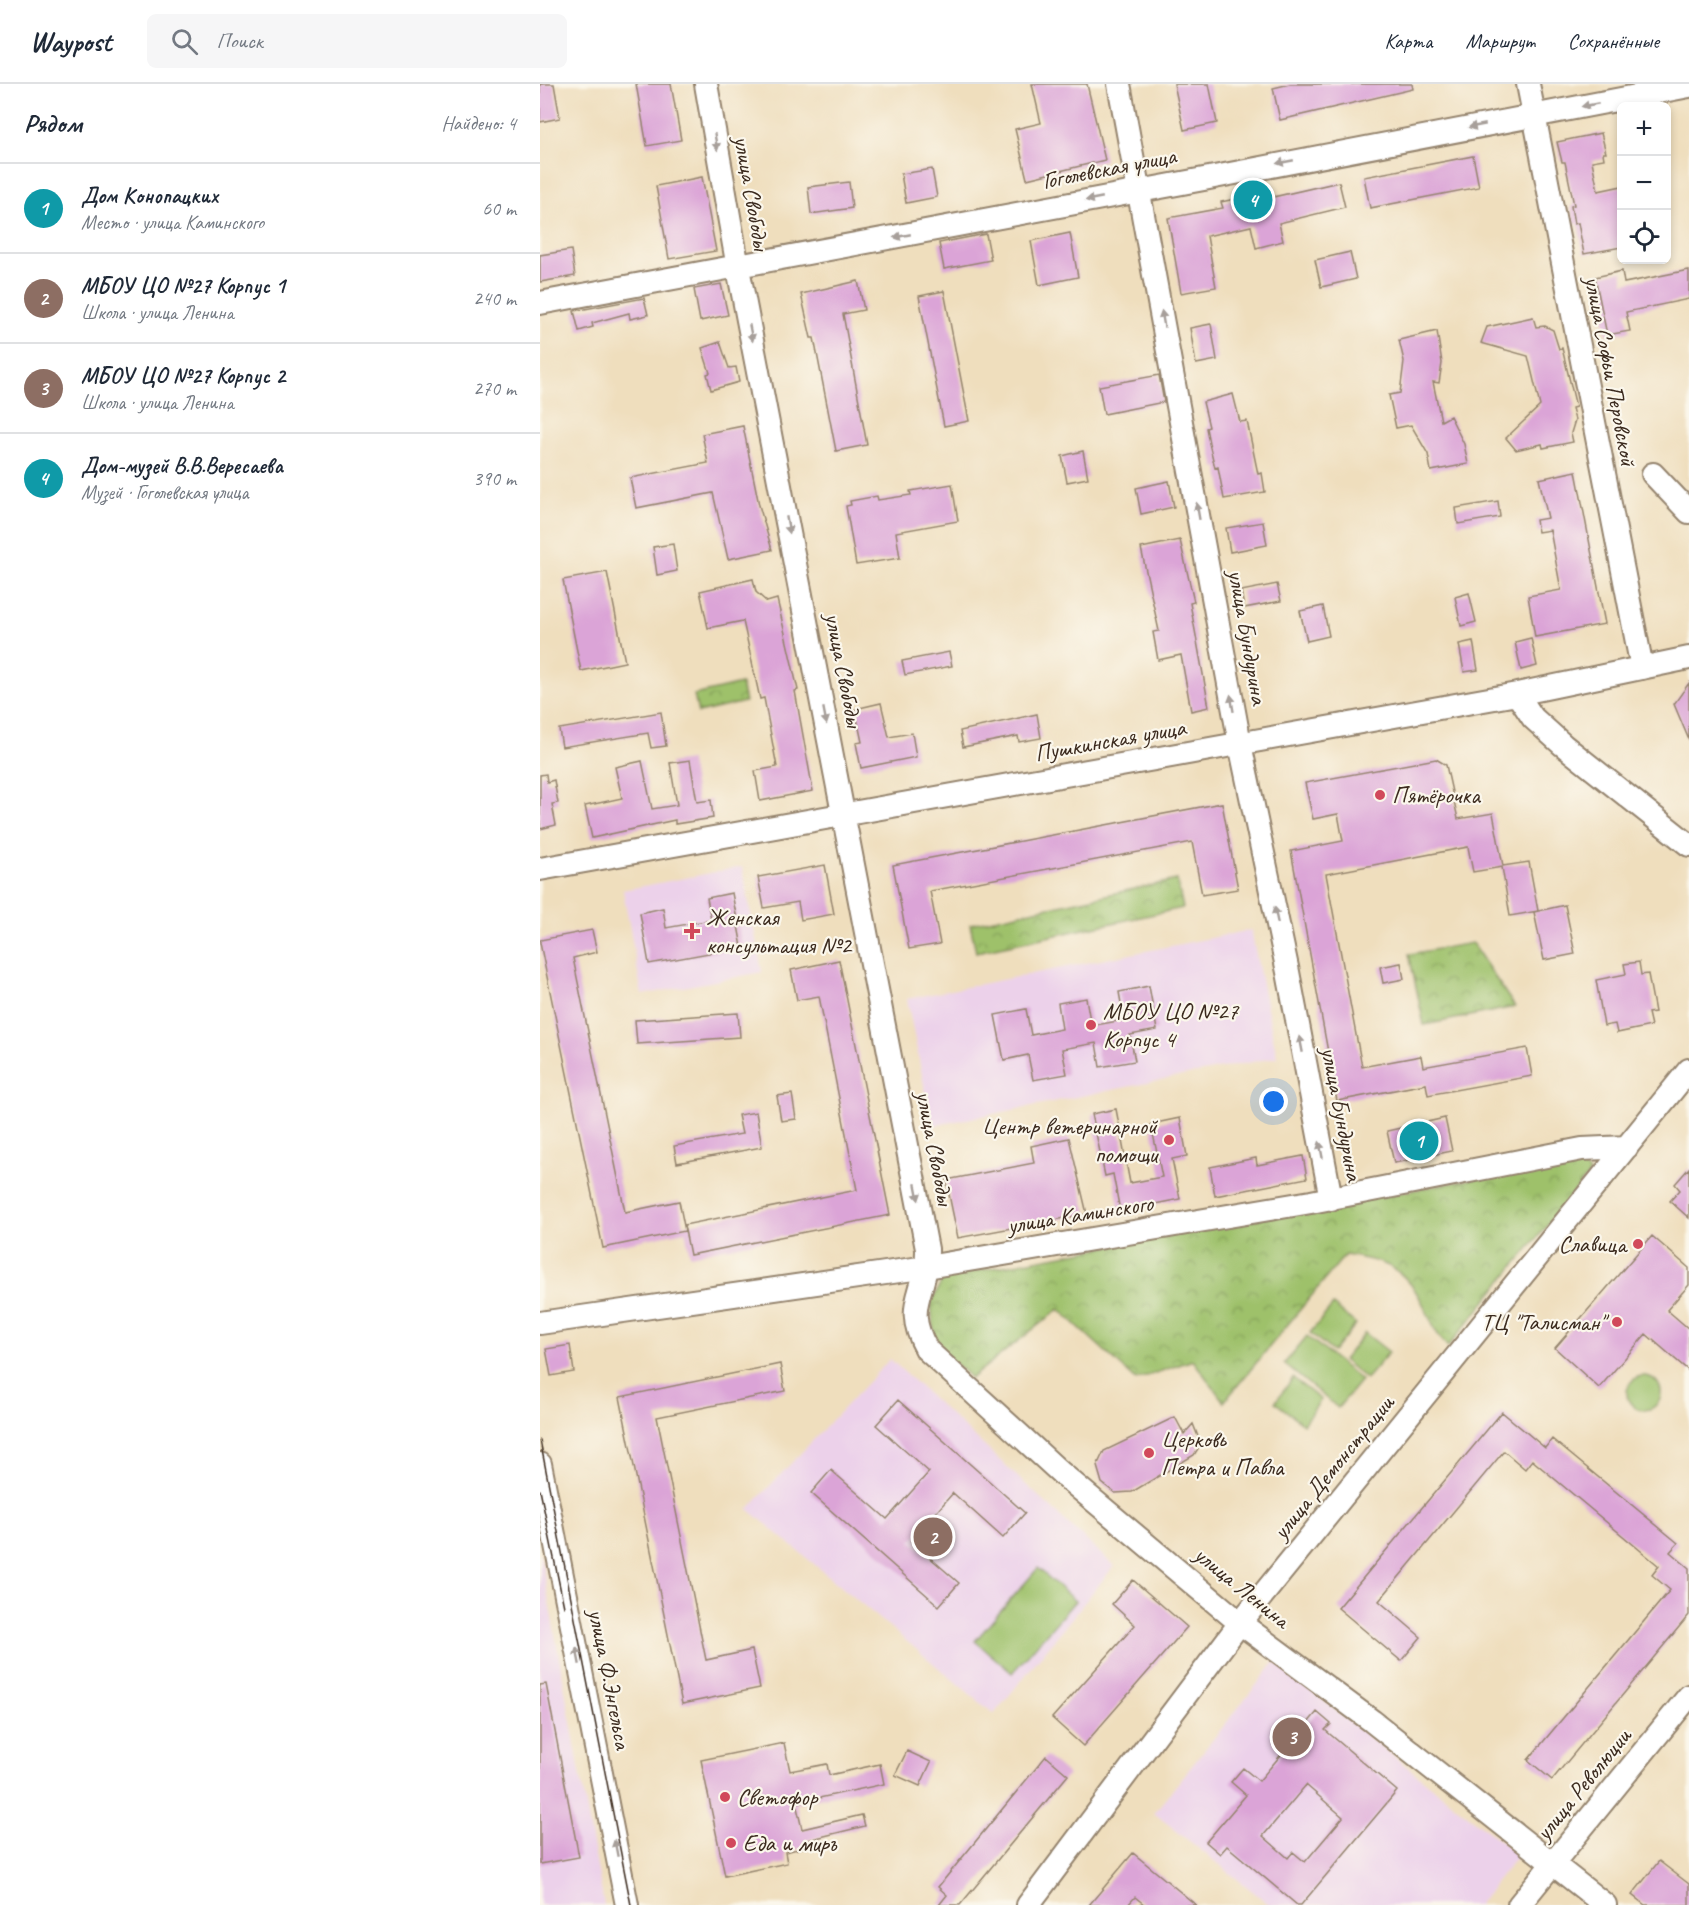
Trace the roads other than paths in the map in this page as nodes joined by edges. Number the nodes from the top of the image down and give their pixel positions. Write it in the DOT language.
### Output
graph roads {
  1 [pos="706,84"];
  2 [pos="1119,84"];
  3 [pos="1528,84"];
  4 [pos="1689,86"];
  5 [pos="1534,116"];
  6 [pos="1139,189"];
  7 [pos="738,268"];
  8 [pos="540,303"];
  9 [pos="1653,474"];
  10 [pos="1689,512"];
  11 [pos="1689,658"];
  12 [pos="1642,668"];
  13 [pos="1517,694"];
  14 [pos="1240,744"];
  15 [pos="844,815"];
  16 [pos="1689,845"];
  17 [pos="540,869"];
  18 [pos="1689,1070"];
  19 [pos="1627,1147"];
  20 [pos="1331,1199"];
  21 [pos="927,1267"];
  22 [pos="540,1323"];
  23 [pos="540,1464"];
  24 [pos="1240,1623"];
  25 [pos="1689,1696"];
  26 [pos="1553,1863"];
  27 [pos="627,1905"];
  28 [pos="1028,1905"];
  29 [pos="1519,1905"];
  30 [pos="1605,1905"];
  1 -- 7 [label="street, улица Свободы, one-way"];
  2 -- 6 [label="street, улица Бундурина"];
  3 -- 5 [label="street, улица Софьи Перовской"];
  4 -- 5 [label="street, Гоголевская улица, one-way"];
  5 -- 6 [label="street, Гоголевская улица, one-way"];
  5 -- 12 [label="street, улица Софьи Перовской"];
  6 -- 7 [label="street, Гоголевская улица, one-way"];
  14 -- 6 [label="street, улица Бундурина, one-way"];
  7 -- 8 [label="street, Гоголевская улица"];
  7 -- 15 [label="street, улица Свободы, one-way"];
  9 -- 10 [label="street"];
  11 -- 12 [label="street, Пушкинская улица"];
  12 -- 13 [label="street, Пушкинская улица"];
  13 -- 14 [label="street, Пушкинская улица"];
  13 -- 16 [label="street"];
  14 -- 15 [label="street, Пушкинская улица"];
  20 -- 14 [label="street, улица Бундурина, one-way"];
  15 -- 17 [label="street, Пушкинская улица"];
  15 -- 21 [label="street, улица Свободы, one-way"];
  18 -- 19 [label="street, улица Демонстрации"];
  19 -- 20 [label="street, улица Каминского"];
  19 -- 24 [label="street, улица Демонстрации"];
  20 -- 21 [label="street, улица Каминского"];
  21 -- 22 [label="street, улица Каминского"];
  21 -- 24 [label="street, улица Ленина"];
  27 -- 23 [label="street, улица Ф.Энгельса, one-way"];
  24 -- 26 [label="street, улица Ленина"];
  24 -- 28 [label="street, улица Демонстрации"];
  25 -- 26 [label="street, улица Революции"];
  26 -- 29 [label="street, улица Революции"];
  26 -- 30 [label="street, улица Ленина"];
}
